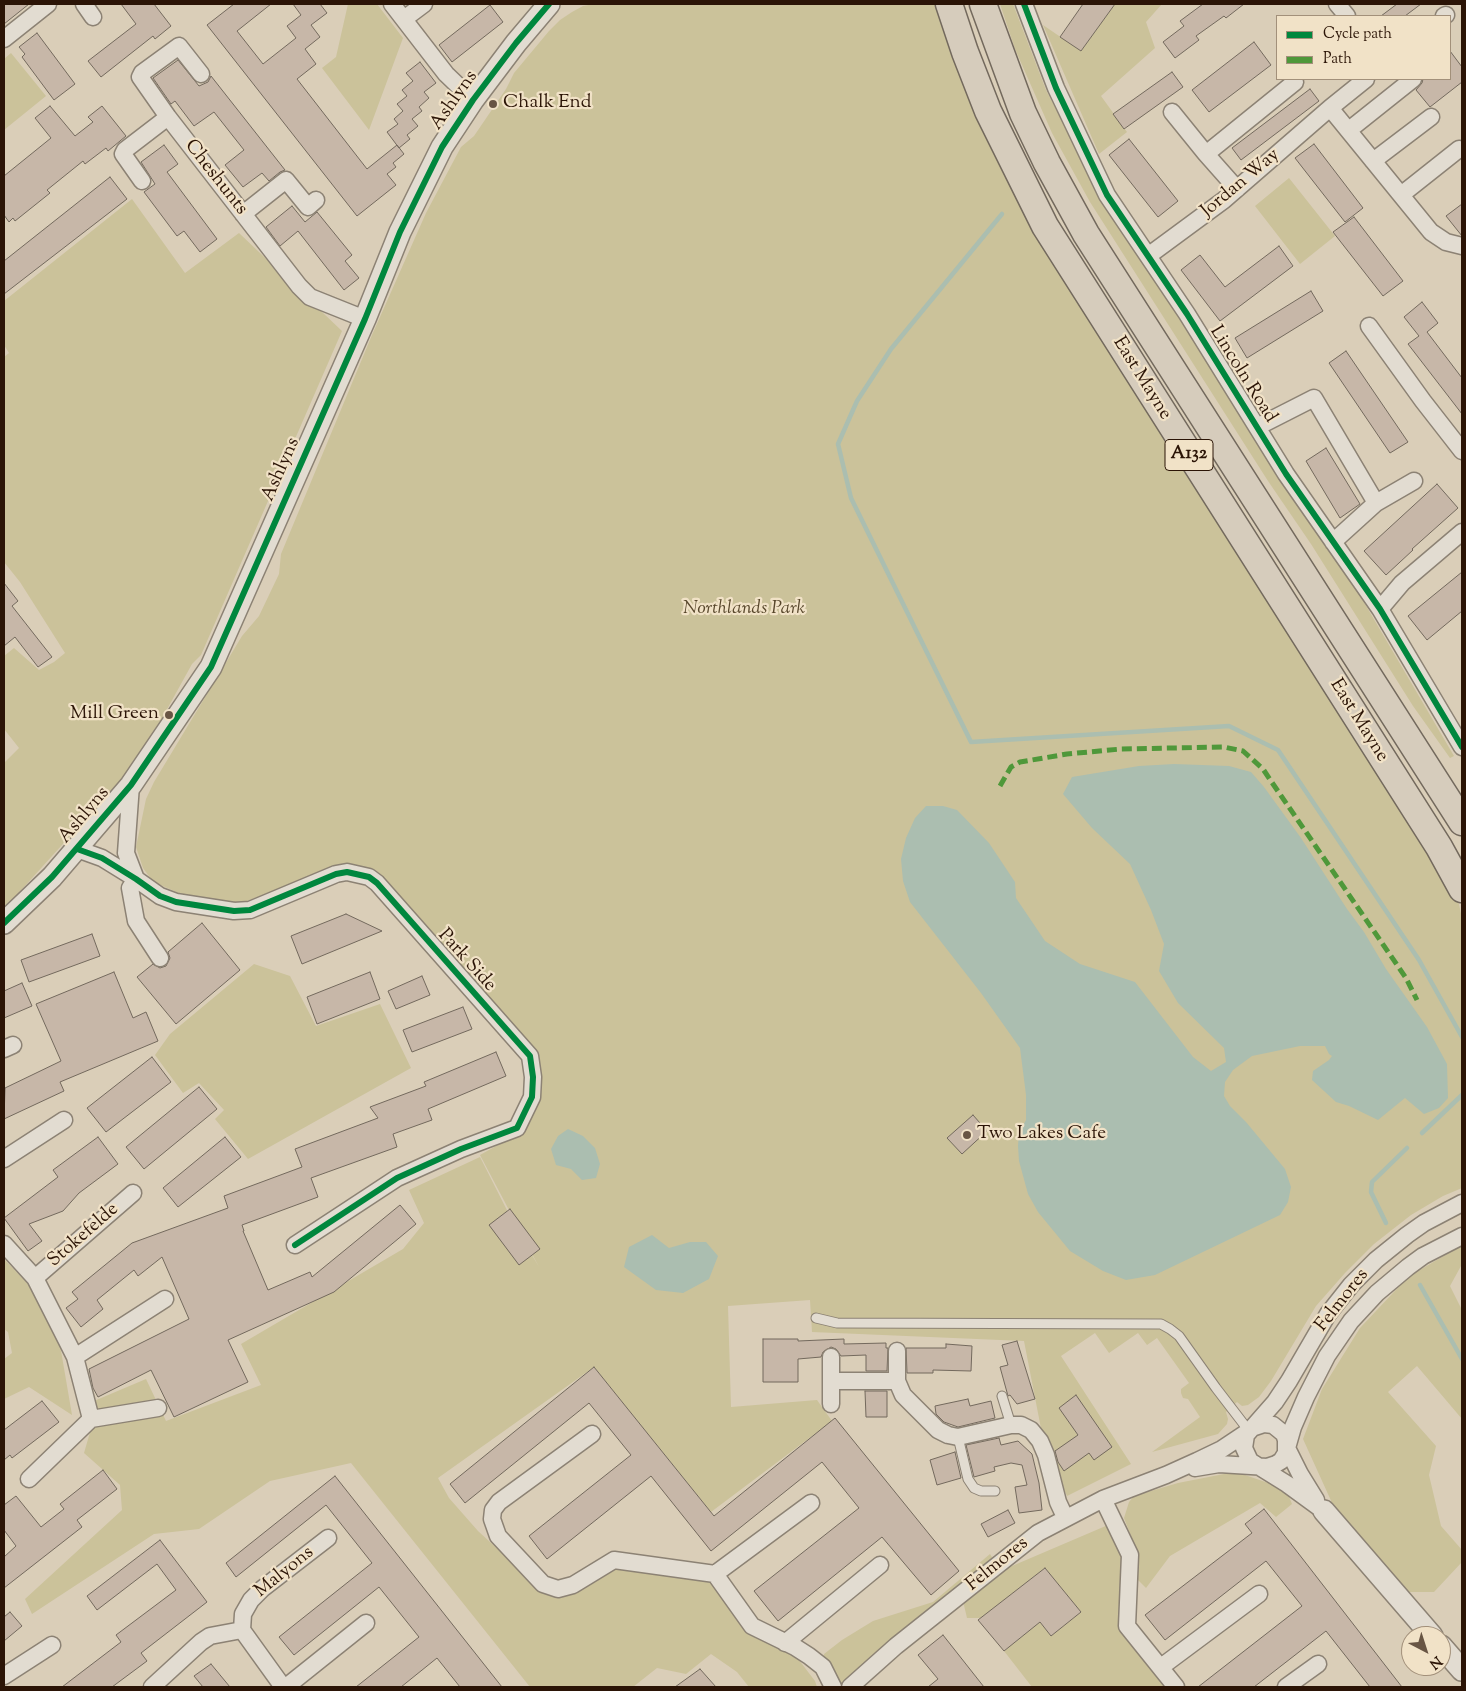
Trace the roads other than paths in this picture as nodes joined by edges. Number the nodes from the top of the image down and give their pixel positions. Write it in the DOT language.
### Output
graph roads {
  1 [pos="48,4"];
  2 [pos="392,4"];
  3 [pos="424,4"];
  4 [pos="549,4"];
  5 [pos="949,4"];
  6 [pos="983,4"];
  7 [pos="1024,4"];
  8 [pos="404,19"];
  9 [pos="4,38"];
  10 [pos="201,74"];
  11 [pos="1365,80"];
  12 [pos="1412,80"];
  13 [pos="1295,82"];
  14 [pos="472,100"];
  15 [pos="1330,108"];
  16 [pos="1172,112"];
  17 [pos="168,117"];
  18 [pos="1431,117"];
  19 [pos="1348,130"];
  20 [pos="1459,149"];
  21 [pos="1206,154"];
  22 [pos="1373,161"];
  23 [pos="142,181"];
  24 [pos="1237,189"];
  25 [pos="1400,195"];
  26 [pos="316,200"];
  27 [pos="243,214"];
  28 [pos="1462,246"];
  29 [pos="1148,256"];
  30 [pos="365,319"];
  31 [pos="1369,326"];
  32 [pos="1257,427"];
  33 [pos="1462,452"];
  34 [pos="1414,481"];
  35 [pos="1376,503"];
  36 [pos="1462,532"];
  37 [pos="1333,542"];
  38 [pos="1380,609"];
  39 [pos="1459,736"];
  40 [pos="131,785"];
  41 [pos="1462,822"];
  42 [pos="77,849"];
  43 [pos="136,878"];
  44 [pos="1462,889"];
  45 [pos="5,920"];
  46 [pos="160,958"];
  47 [pos="64,1120"];
  48 [pos="4,1159"];
  49 [pos="133,1193"];
  50 [pos="1462,1203"];
  51 [pos="1462,1236"];
  52 [pos="4,1244"];
  53 [pos="295,1245"];
  54 [pos="35,1278"];
  55 [pos="165,1299"];
  56 [pos="816,1318"];
  57 [pos="897,1351"];
  58 [pos="74,1357"];
  59 [pos="831,1357"];
  60 [pos="831,1381"];
  61 [pos="897,1381"];
  62 [pos="1002,1396"];
  63 [pos="831,1404"];
  64 [pos="158,1408"];
  65 [pos="91,1419"];
  66 [pos="1011,1425"];
  67 [pos="1251,1430"];
  68 [pos="592,1434"];
  69 [pos="958,1437"];
  70 [pos="1287,1448"];
  71 [pos="1259,1466"];
  72 [pos="1166,1475"];
  73 [pos="29,1479"];
  74 [pos="995,1491"];
  75 [pos="1103,1499"];
  76 [pos="811,1503"];
  77 [pos="1324,1511"];
  78 [pos="1065,1517"];
  79 [pos="328,1538"];
  80 [pos="880,1565"];
  81 [pos="715,1574"];
  82 [pos="1258,1594"];
  83 [pos="366,1623"];
  84 [pos="1423,1626"];
  85 [pos="242,1630"];
  86 [pos="784,1642"];
  87 [pos="52,1645"];
  88 [pos="1451,1657"];
  89 [pos="1318,1664"];
  90 [pos="1161,1667"];
  91 [pos="1462,1670"];
  92 [pos="4,1676"];
  93 [pos="152,1687"];
  94 [pos="283,1687"];
  95 [pos="286,1687"];
  96 [pos="833,1687"];
  97 [pos="850,1687"];
  98 [pos="1176,1687"];
  99 [pos="1286,1687"];
  1 -- 9 [label="street"];
  2 -- 8 [label="street"];
  3 -- 8 [label="street"];
  4 -- 14 [label="street, Ashlyns"];
  5 -- 44 [label="main road, East Mayne / A132"];
  6 -- 41 [label="main road, East Mayne / A132"];
  7 -- 29 [label="street, Lincoln Road"];
  8 -- 14 [label="street"];
  10 -- 17 [label="street, Cheshunts"];
  11 -- 15 [label="street, Jordan Way"];
  12 -- 19 [label="street"];
  13 -- 21 [label="street"];
  14 -- 30 [label="street, Ashlyns"];
  15 -- 19 [label="street"];
  15 -- 24 [label="street, Jordan Way"];
  16 -- 21 [label="street"];
  17 -- 23 [label="street"];
  17 -- 27 [label="street, Cheshunts"];
  18 -- 22 [label="street"];
  19 -- 22 [label="street"];
  20 -- 25 [label="street"];
  21 -- 24 [label="street"];
  22 -- 25 [label="street"];
  24 -- 29 [label="street, Jordan Way"];
  25 -- 28 [label="street"];
  26 -- 27 [label="street"];
  27 -- 30 [label="street, Cheshunts"];
  29 -- 32 [label="street, Lincoln Road"];
  30 -- 40 [label="street, Ashlyns"];
  31 -- 33 [label="street"];
  32 -- 35 [label="street"];
  32 -- 37 [label="street, Lincoln Road"];
  34 -- 35 [label="street"];
  35 -- 37 [label="street"];
  36 -- 38 [label="street"];
  37 -- 38 [label="street, Lincoln Road"];
  38 -- 39 [label="street, Lincoln Road"];
  40 -- 42 [label="street, Ashlyns"];
  40 -- 43 [label="street"];
  42 -- 43 [label="street, Park Side"];
  42 -- 45 [label="street, Ashlyns"];
  43 -- 46 [label="street"];
  43 -- 53 [label="street, Park Side"];
  47 -- 48 [label="street"];
  49 -- 54 [label="street, Stokefelde"];
  50 -- 67 [label="street, Felmores"];
  51 -- 70 [label="street, Felmores"];
  52 -- 54 [label="street, Stokefelde"];
  54 -- 58 [label="street, Stokefelde"];
  55 -- 58 [label="street"];
  56 -- 67 [label="lane"];
  57 -- 61 [label="street"];
  58 -- 65 [label="street, Stokefelde"];
  59 -- 60 [label="street"];
  60 -- 61 [label="street"];
  60 -- 63 [label="street"];
  61 -- 69 [label="street"];
  62 -- 66 [label="lane"];
  64 -- 65 [label="street"];
  65 -- 73 [label="street"];
  66 -- 69 [label="street"];
  66 -- 78 [label="street"];
  67 -- 70 [label="street"];
  67 -- 71 [label="street"];
  67 -- 72 [label="street, Felmores"];
  68 -- 81 [label="street"];
  69 -- 74 [label="lane"];
  70 -- 71 [label="street"];
  70 -- 77 [label="street"];
  71 -- 72 [label="street, Felmores"];
  71 -- 77 [label="street"];
  72 -- 75 [label="street, Felmores"];
  75 -- 78 [label="street, Felmores"];
  75 -- 90 [label="street"];
  76 -- 81 [label="street"];
  77 -- 84 [label="street"];
  78 -- 97 [label="street, Felmores"];
  79 -- 85 [label="street, Malyons"];
  80 -- 86 [label="street"];
  81 -- 86 [label="street"];
  82 -- 90 [label="street"];
  83 -- 95 [label="street"];
  85 -- 93 [label="street"];
  85 -- 94 [label="street"];
  86 -- 96 [label="street"];
  87 -- 92 [label="street"];
  88 -- 91 [label="street"];
  89 -- 99 [label="street"];
  90 -- 98 [label="street"];
}
